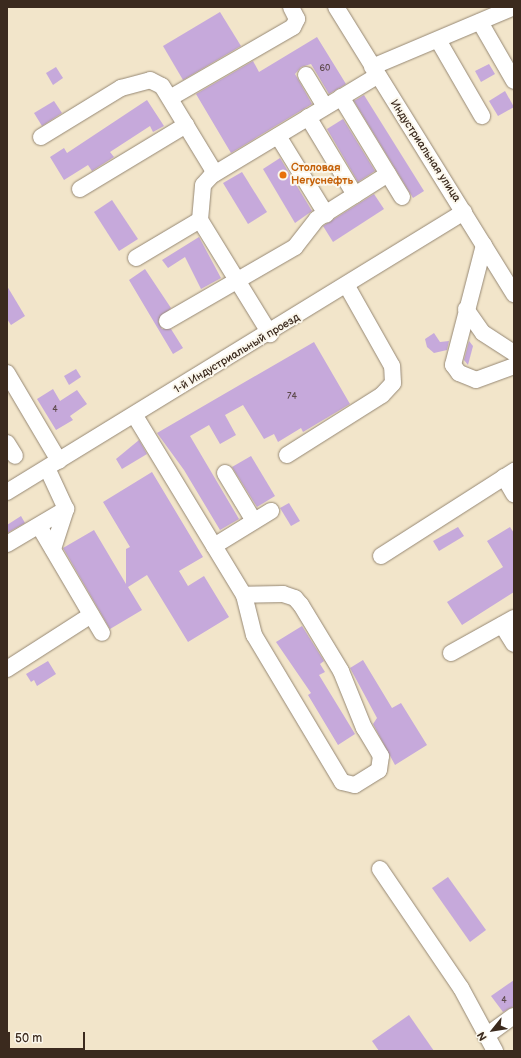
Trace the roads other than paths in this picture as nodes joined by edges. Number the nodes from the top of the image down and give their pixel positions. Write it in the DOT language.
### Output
graph roads {
  1 [pos="291,7"];
  2 [pos="336,7"];
  3 [pos="514,7"];
  4 [pos="480,22"];
  5 [pos="438,40"];
  6 [pos="374,71"];
  7 [pos="306,75"];
  8 [pos="514,81"];
  9 [pos="341,97"];
  10 [pos="170,98"];
  11 [pos="325,107"];
  12 [pos="482,116"];
  13 [pos="308,117"];
  14 [pos="186,125"];
  15 [pos="278,136"];
  16 [pos="41,137"];
  17 [pos="215,173"];
  18 [pos="388,174"];
  19 [pos="80,189"];
  20 [pos="355,195"];
  21 [pos="402,197"];
  22 [pos="464,212"];
  23 [pos="326,214"];
  24 [pos="200,220"];
  25 [pos="484,245"];
  26 [pos="136,258"];
  27 [pos="237,280"];
  28 [pos="347,286"];
  29 [pos="514,294"];
  30 [pos="466,308"];
  31 [pos="167,321"];
  32 [pos="270,334"];
  33 [pos="514,353"];
  34 [pos="514,366"];
  35 [pos="7,373"];
  36 [pos="135,416"];
  37 [pos="7,443"];
  38 [pos="286,455"];
  39 [pos="15,456"];
  40 [pos="53,464"];
  41 [pos="226,473"];
  42 [pos="509,474"];
  43 [pos="7,492"];
  44 [pos="514,494"];
  45 [pos="66,509"];
  46 [pos="271,511"];
  47 [pos="254,522"];
  48 [pos="39,526"];
  49 [pos="7,544"];
  50 [pos="214,546"];
  51 [pos="52,549"];
  52 [pos="381,556"];
  53 [pos="244,595"];
  54 [pos="91,615"];
  55 [pos="508,621"];
  56 [pos="102,633"];
  57 [pos="514,644"];
  58 [pos="451,653"];
  59 [pos="7,669"];
  60 [pos="380,869"];
  61 [pos="514,1016"];
  62 [pos="486,1036"];
  63 [pos="495,1051"];
  1 -- 10 [label="street"];
  2 -- 6 [label="street, Индустриальная улица"];
  3 -- 4 [label="street"];
  4 -- 5 [label="street"];
  4 -- 8 [label="street"];
  5 -- 6 [label="street"];
  5 -- 12 [label="street"];
  6 -- 9 [label="street"];
  6 -- 22 [label="street, Индустриальная улица"];
  7 -- 11 [label="street"];
  9 -- 11 [label="street"];
  9 -- 18 [label="street"];
  10 -- 14 [label="street"];
  10 -- 16 [label="street"];
  11 -- 13 [label="street"];
  13 -- 15 [label="street"];
  13 -- 20 [label="street"];
  14 -- 17 [label="street"];
  14 -- 19 [label="street"];
  15 -- 17 [label="street"];
  15 -- 23 [label="street"];
  17 -- 24 [label="street"];
  18 -- 20 [label="street"];
  18 -- 21 [label="street"];
  20 -- 23 [label="street"];
  22 -- 25 [label="street, Индустриальная улица"];
  22 -- 28 [label="street, 1-й Индустриальный проезд"];
  23 -- 27 [label="street"];
  24 -- 26 [label="street"];
  24 -- 27 [label="street"];
  25 -- 29 [label="street, Индустриальная улица"];
  25 -- 30 [label="street"];
  27 -- 31 [label="street"];
  27 -- 32 [label="street"];
  28 -- 32 [label="street, 1-й Индустриальный проезд"];
  28 -- 38 [label="street"];
  30 -- 33 [label="street"];
  30 -- 34 [label="street"];
  32 -- 36 [label="street, 1-й Индустриальный проезд"];
  35 -- 40 [label="street"];
  36 -- 40 [label="street, 1-й Индустриальный проезд"];
  36 -- 50 [label="street"];
  37 -- 39 [label="street"];
  40 -- 43 [label="street, 1-й Индустриальный проезд"];
  40 -- 45 [label="street"];
  41 -- 47 [label="street"];
  42 -- 44 [label="street"];
  42 -- 52 [label="street"];
  45 -- 48 [label="street"];
  45 -- 51 [label="street"];
  46 -- 47 [label="street"];
  47 -- 50 [label="street"];
  48 -- 49 [label="street"];
  48 -- 51 [label="street"];
  50 -- 53 [label="street"];
  51 -- 54 [label="street"];
  53 -- 53 [label="street"];
  54 -- 56 [label="street"];
  54 -- 59 [label="street"];
  55 -- 57 [label="street"];
  55 -- 58 [label="street"];
  60 -- 62 [label="street"];
  61 -- 62 [label="street"];
  62 -- 63 [label="street"];
}
